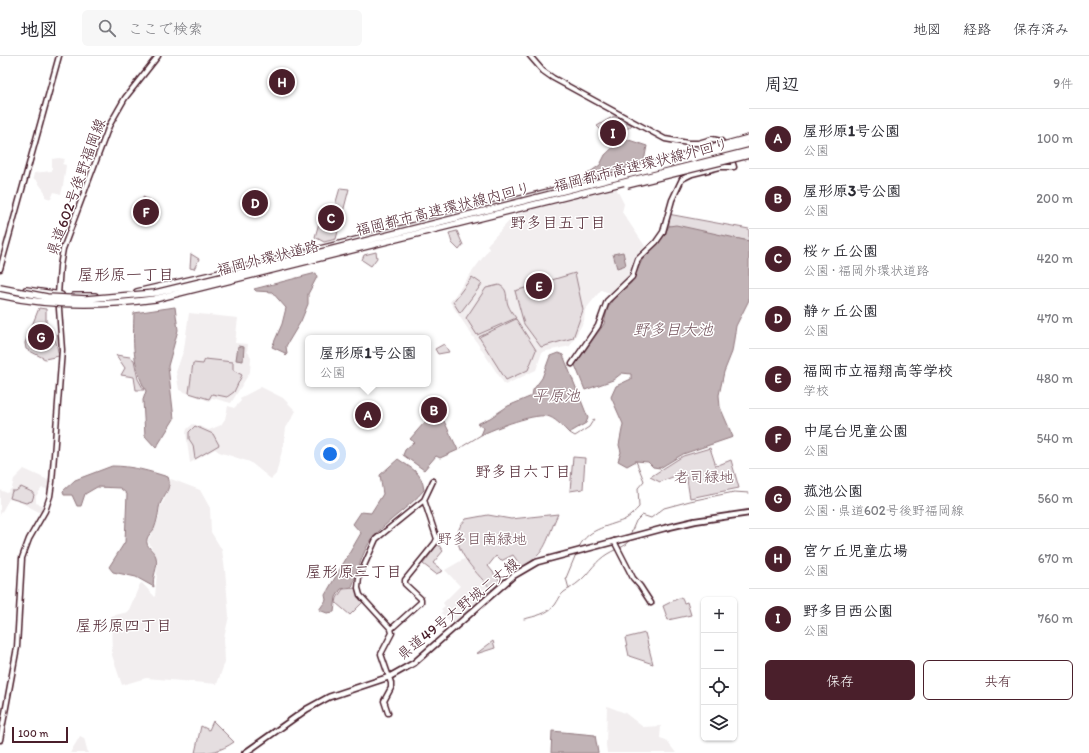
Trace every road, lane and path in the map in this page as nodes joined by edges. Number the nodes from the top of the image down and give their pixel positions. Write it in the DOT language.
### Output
graph roads {
  1 [pos="59,56"];
  2 [pos="158,56"];
  3 [pos="530,56"];
  4 [pos="749,138"];
  5 [pos="749,143"];
  6 [pos="728,148"];
  7 [pos="749,150"];
  8 [pos="730,154"];
  9 [pos="749,155"];
  10 [pos="556,192"];
  11 [pos="509,210"];
  12 [pos="0,269"];
  13 [pos="0,287"];
  14 [pos="0,294"];
  15 [pos="58,295"];
  16 [pos="59,304"];
  17 [pos="572,364"];
  18 [pos="433,481"];
  19 [pos="424,500"];
  20 [pos="749,513"];
  21 [pos="614,541"];
  22 [pos="651,603"];
  23 [pos="391,629"];
  24 [pos="389,677"];
  25 [pos="388,713"];
  26 [pos="0,740"];
  27 [pos="245,753"];
  1 -- 12 [label="street"];
  2 -- 15 [label="street, 県道602号後野福岡線"];
  3 -- 6 [label="street"];
  4 -- 10 [label="highway, bridge"];
  5 -- 6 [label="highway, 福岡外環状道路"];
  5 -- 10 [label="highway, 福岡都市高速環状線内回り, bridge"];
  6 -- 8 [label="street"];
  6 -- 15 [label="highway, 福岡外環状道路, bridge"];
  7 -- 8 [label="highway, 福岡外環状道路"];
  7 -- 11 [label="highway, 福岡都市高速環状線外回り, bridge"];
  8 -- 16 [label="highway, 福岡外環状道路, bridge"];
  8 -- 17 [label="street"];
  9 -- 11 [label="highway, bridge"];
  10 -- 13 [label="highway, 福岡都市高速環状線内回り, bridge"];
  11 -- 14 [label="highway, 福岡都市高速環状線外回り, bridge"];
  13 -- 15 [label="highway, 福岡外環状道路"];
  14 -- 16 [label="highway, 福岡外環状道路"];
  15 -- 16 [label="street, 県道602号後野福岡線"];
  16 -- 26 [label="street, 県道602号後野福岡線"];
  18 -- 19 [label="street"];
  19 -- 23 [label="street"];
  19 -- 23 [label="street"];
  20 -- 21 [label="main road, 県道49号大野城二丈線"];
  21 -- 22 [label="street"];
  21 -- 24 [label="main road, 県道49号大野城二丈線"];
  23 -- 24 [label="street"];
  24 -- 25 [label="street"];
  24 -- 27 [label="main road, 県道49号大野城二丈線"];
}
